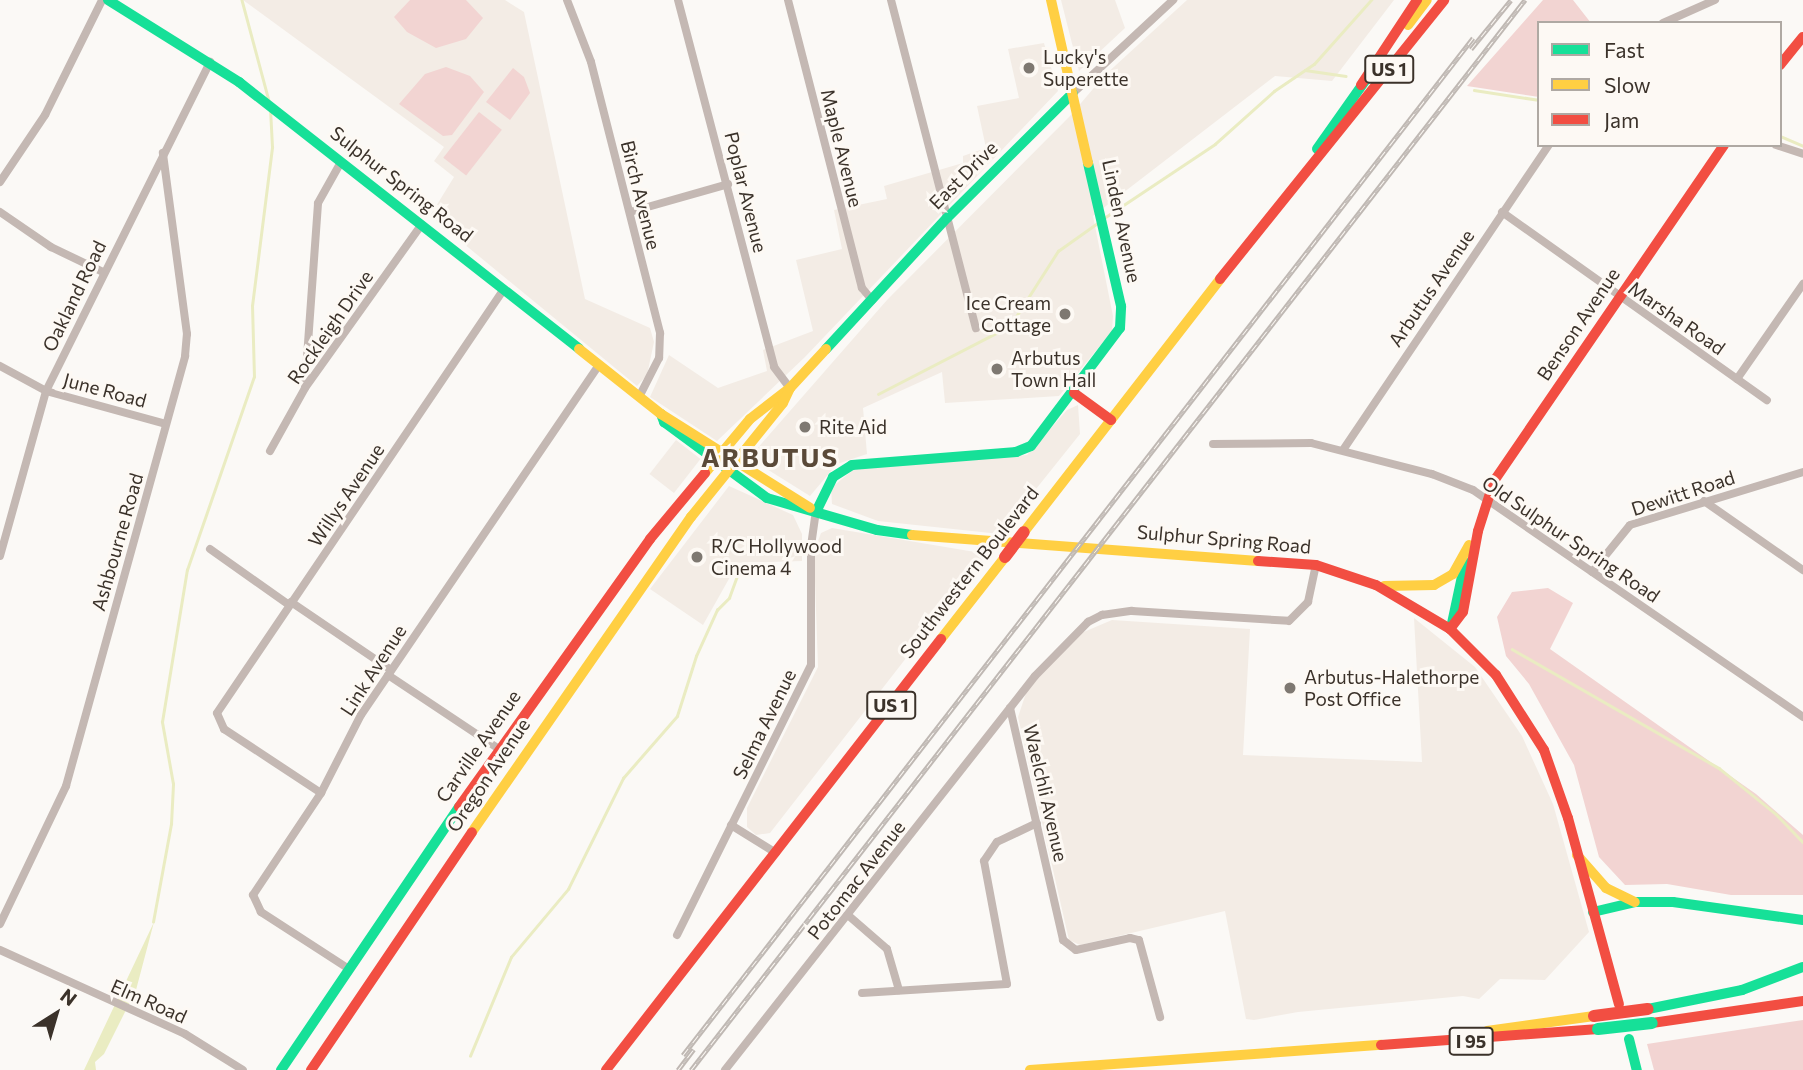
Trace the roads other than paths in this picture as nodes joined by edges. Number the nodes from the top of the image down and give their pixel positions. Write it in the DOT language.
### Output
graph roads {
  1 [pos="102,0"];
  2 [pos="108,0"];
  3 [pos="567,0"];
  4 [pos="678,0"];
  5 [pos="788,0"];
  6 [pos="891,0"];
  7 [pos="1051,0"];
  8 [pos="1173,0"];
  9 [pos="1417,0"];
  10 [pos="1427,0"];
  11 [pos="1444,0"];
  12 [pos="1715,0"];
  13 [pos="1668,21"];
  14 [pos="1803,37"];
  15 [pos="210,62"];
  16 [pos="1782,63"];
  17 [pos="1361,85"];
  18 [pos="1073,93"];
  19 [pos="1548,147"];
  20 [pos="1723,147"];
  21 [pos="1782,147"];
  22 [pos="163,153"];
  23 [pos="1803,154"];
  24 [pos="341,162"];
  25 [pos="1309,163"];
  26 [pos="0,182"];
  27 [pos="728,184"];
  28 [pos="0,212"];
  29 [pos="630,212"];
  30 [pos="1502,212"];
  31 [pos="947,218"];
  32 [pos="422,224"];
  33 [pos="103,272"];
  34 [pos="1803,284"];
  35 [pos="504,289"];
  36 [pos="1620,297"];
  37 [pos="872,300"];
  38 [pos="976,328"];
  39 [pos="599,365"];
  40 [pos="0,366"];
  41 [pos="1737,379"];
  42 [pos="305,388"];
  43 [pos="790,388"];
  44 [pos="46,391"];
  45 [pos="1074,393"];
  46 [pos="639,397"];
  47 [pos="1767,400"];
  48 [pos="1111,420"];
  49 [pos="166,424"];
  50 [pos="1213,444"];
  51 [pos="1343,450"];
  52 [pos="270,451"];
  53 [pos="716,456"];
  54 [pos="731,466"];
  55 [pos="1803,472"];
  56 [pos="1486,497"];
  57 [pos="1704,501"];
  58 [pos="816,512"];
  59 [pos="1478,531"];
  60 [pos="1469,545"];
  61 [pos="210,549"];
  62 [pos="0,556"];
  63 [pos="1316,565"];
  64 [pos="1803,570"];
  65 [pos="1592,572"];
  66 [pos="1376,585"];
  67 [pos="290,604"];
  68 [pos="1450,629"];
  69 [pos="562,659"];
  70 [pos="390,672"];
  71 [pos="580,672"];
  72 [pos="1010,708"];
  73 [pos="1803,717"];
  74 [pos="499,749"];
  75 [pos="321,793"];
  76 [pos="1037,823"];
  77 [pos="732,825"];
  78 [pos="776,853"];
  79 [pos="1577,855"];
  80 [pos="1635,902"];
  81 [pos="1593,912"];
  82 [pos="849,916"];
  83 [pos="1803,920"];
  84 [pos="0,924"];
  85 [pos="677,935"];
  86 [pos="0,950"];
  87 [pos="1803,967"];
  88 [pos="349,970"];
  89 [pos="899,990"];
  90 [pos="862,993"];
  91 [pos="1803,1001"];
  92 [pos="1619,1004"];
  93 [pos="1650,1016"];
  94 [pos="1160,1017"];
  95 [pos="1629,1039"];
  96 [pos="243,1070"];
  97 [pos="281,1070"];
  98 [pos="311,1070"];
  99 [pos="606,1070"];
  100 [pos="725,1070"];
  101 [pos="1030,1070"];
  102 [pos="1637,1070"];
  1 -- 26 [label="street"];
  2 -- 15 [label="main road, Sulphur Spring Road"];
  3 -- 29 [label="street, Birch Avenue"];
  4 -- 27 [label="street, Poplar Avenue"];
  5 -- 37 [label="street, Maple Avenue"];
  6 -- 31 [label="street"];
  7 -- 18 [label="main road, Linden Avenue"];
  8 -- 18 [label="street, East Drive"];
  9 -- 17 [label="main road"];
  10 -- 17 [label="main road, Southwestern Boulevard / US 1"];
  11 -- 25 [label="main road, Southwestern Boulevard / US 1"];
  12 -- 13 [label="street"];
  14 -- 16 [label="main road"];
  15 -- 22 [label="street, Oakland Road"];
  15 -- 24 [label="main road, Sulphur Spring Road"];
  17 -- 25 [label="main road, Southwestern Boulevard / US 1"];
  18 -- 31 [label="main road, East Drive"];
  18 -- 45 [label="main road, Linden Avenue"];
  19 -- 30 [label="street, Arbutus Avenue"];
  20 -- 36 [label="main road, Benson Avenue"];
  21 -- 23 [label="street"];
  22 -- 33 [label="street, Oakland Road"];
  22 -- 49 [label="street, Ashbourne Road"];
  24 -- 32 [label="main road, Sulphur Spring Road"];
  24 -- 42 [label="street"];
  25 -- 48 [label="main road, Southwestern Boulevard / US 1"];
  27 -- 29 [label="street"];
  27 -- 43 [label="street, Poplar Avenue"];
  28 -- 33 [label="street"];
  29 -- 46 [label="street, Birch Avenue"];
  30 -- 36 [label="street, Marsha Road"];
  30 -- 51 [label="street, Arbutus Avenue"];
  31 -- 37 [label="main road, East Drive"];
  31 -- 38 [label="street"];
  32 -- 35 [label="main road, Sulphur Spring Road"];
  32 -- 42 [label="street, Rockleigh Drive"];
  33 -- 44 [label="street, Oakland Road"];
  34 -- 41 [label="street"];
  35 -- 39 [label="main road, Sulphur Spring Road"];
  35 -- 67 [label="street, Willys Avenue"];
  36 -- 41 [label="street, Marsha Road"];
  36 -- 56 [label="main road, Benson Avenue"];
  37 -- 43 [label="main road, East Drive"];
  39 -- 46 [label="main road, Sulphur Spring Road"];
  39 -- 70 [label="street, Link Avenue"];
  40 -- 44 [label="street, June Road"];
  41 -- 47 [label="street, Marsha Road"];
  42 -- 52 [label="street, Rockleigh Drive"];
  43 -- 53 [label="main road, East Drive"];
  43 -- 54 [label="main road, East Drive"];
  44 -- 49 [label="street, June Road"];
  44 -- 62 [label="street, Oakland Road"];
  45 -- 48 [label="main road"];
  45 -- 58 [label="main road"];
  46 -- 53 [label="main road, Sulphur Spring Road"];
  48 -- 78 [label="main road, Southwestern Boulevard / US 1, bridge"];
  49 -- 84 [label="street, Ashbourne Road"];
  50 -- 51 [label="street, Old Sulphur Spring Road"];
  51 -- 56 [label="street, Old Sulphur Spring Road"];
  53 -- 54 [label="main road, Sulphur Spring Road"];
  53 -- 69 [label="main road, Carville Avenue"];
  54 -- 58 [label="main road, Sulphur Spring Road"];
  54 -- 71 [label="main road, Oregon Avenue"];
  55 -- 57 [label="street, Dewitt Road"];
  56 -- 59 [label="main road, Benson Avenue"];
  56 -- 65 [label="street, Old Sulphur Spring Road"];
  57 -- 64 [label="street"];
  57 -- 65 [label="street, Dewitt Road"];
  58 -- 63 [label="main road, Sulphur Spring Road"];
  58 -- 77 [label="street, Selma Avenue"];
  59 -- 60 [label="main road, Benson Avenue"];
  59 -- 68 [label="main road, Benson Avenue"];
  60 -- 66 [label="main road"];
  60 -- 68 [label="main road, Benson Avenue"];
  61 -- 67 [label="street"];
  63 -- 66 [label="main road, Sulphur Spring Road"];
  63 -- 72 [label="street, Waelchli Avenue"];
  65 -- 73 [label="street, Old Sulphur Spring Road"];
  66 -- 68 [label="main road, Sulphur Spring Road"];
  67 -- 70 [label="street"];
  67 -- 75 [label="street, Willys Avenue"];
  68 -- 79 [label="main road, Sulphur Spring Road"];
  69 -- 71 [label="main road"];
  69 -- 74 [label="main road, Carville Avenue"];
  70 -- 74 [label="street"];
  70 -- 75 [label="street, Link Avenue"];
  71 -- 98 [label="main road, Oregon Avenue"];
  72 -- 76 [label="street, Waelchli Avenue"];
  72 -- 82 [label="street, Potomac Avenue"];
  74 -- 88 [label="main road, Carville Avenue"];
  75 -- 88 [label="street, Link Avenue"];
  76 -- 89 [label="street"];
  76 -- 94 [label="street, Waelchli Avenue"];
  77 -- 78 [label="street"];
  77 -- 85 [label="street, Selma Avenue"];
  78 -- 99 [label="main road, Southwestern Boulevard / US 1"];
  79 -- 80 [label="main road"];
  79 -- 81 [label="main road, Sulphur Spring Road"];
  80 -- 81 [label="main road"];
  80 -- 83 [label="main road"];
  81 -- 92 [label="main road, Sulphur Spring Road"];
  82 -- 89 [label="street"];
  82 -- 100 [label="street, Potomac Avenue"];
  86 -- 96 [label="street, Elm Road"];
  87 -- 93 [label="main road"];
  88 -- 97 [label="main road, Carville Avenue"];
  89 -- 90 [label="street"];
  91 -- 93 [label="main road, I 95"];
  93 -- 101 [label="main road, I 95, bridge"];
  95 -- 102 [label="main road"];
}
